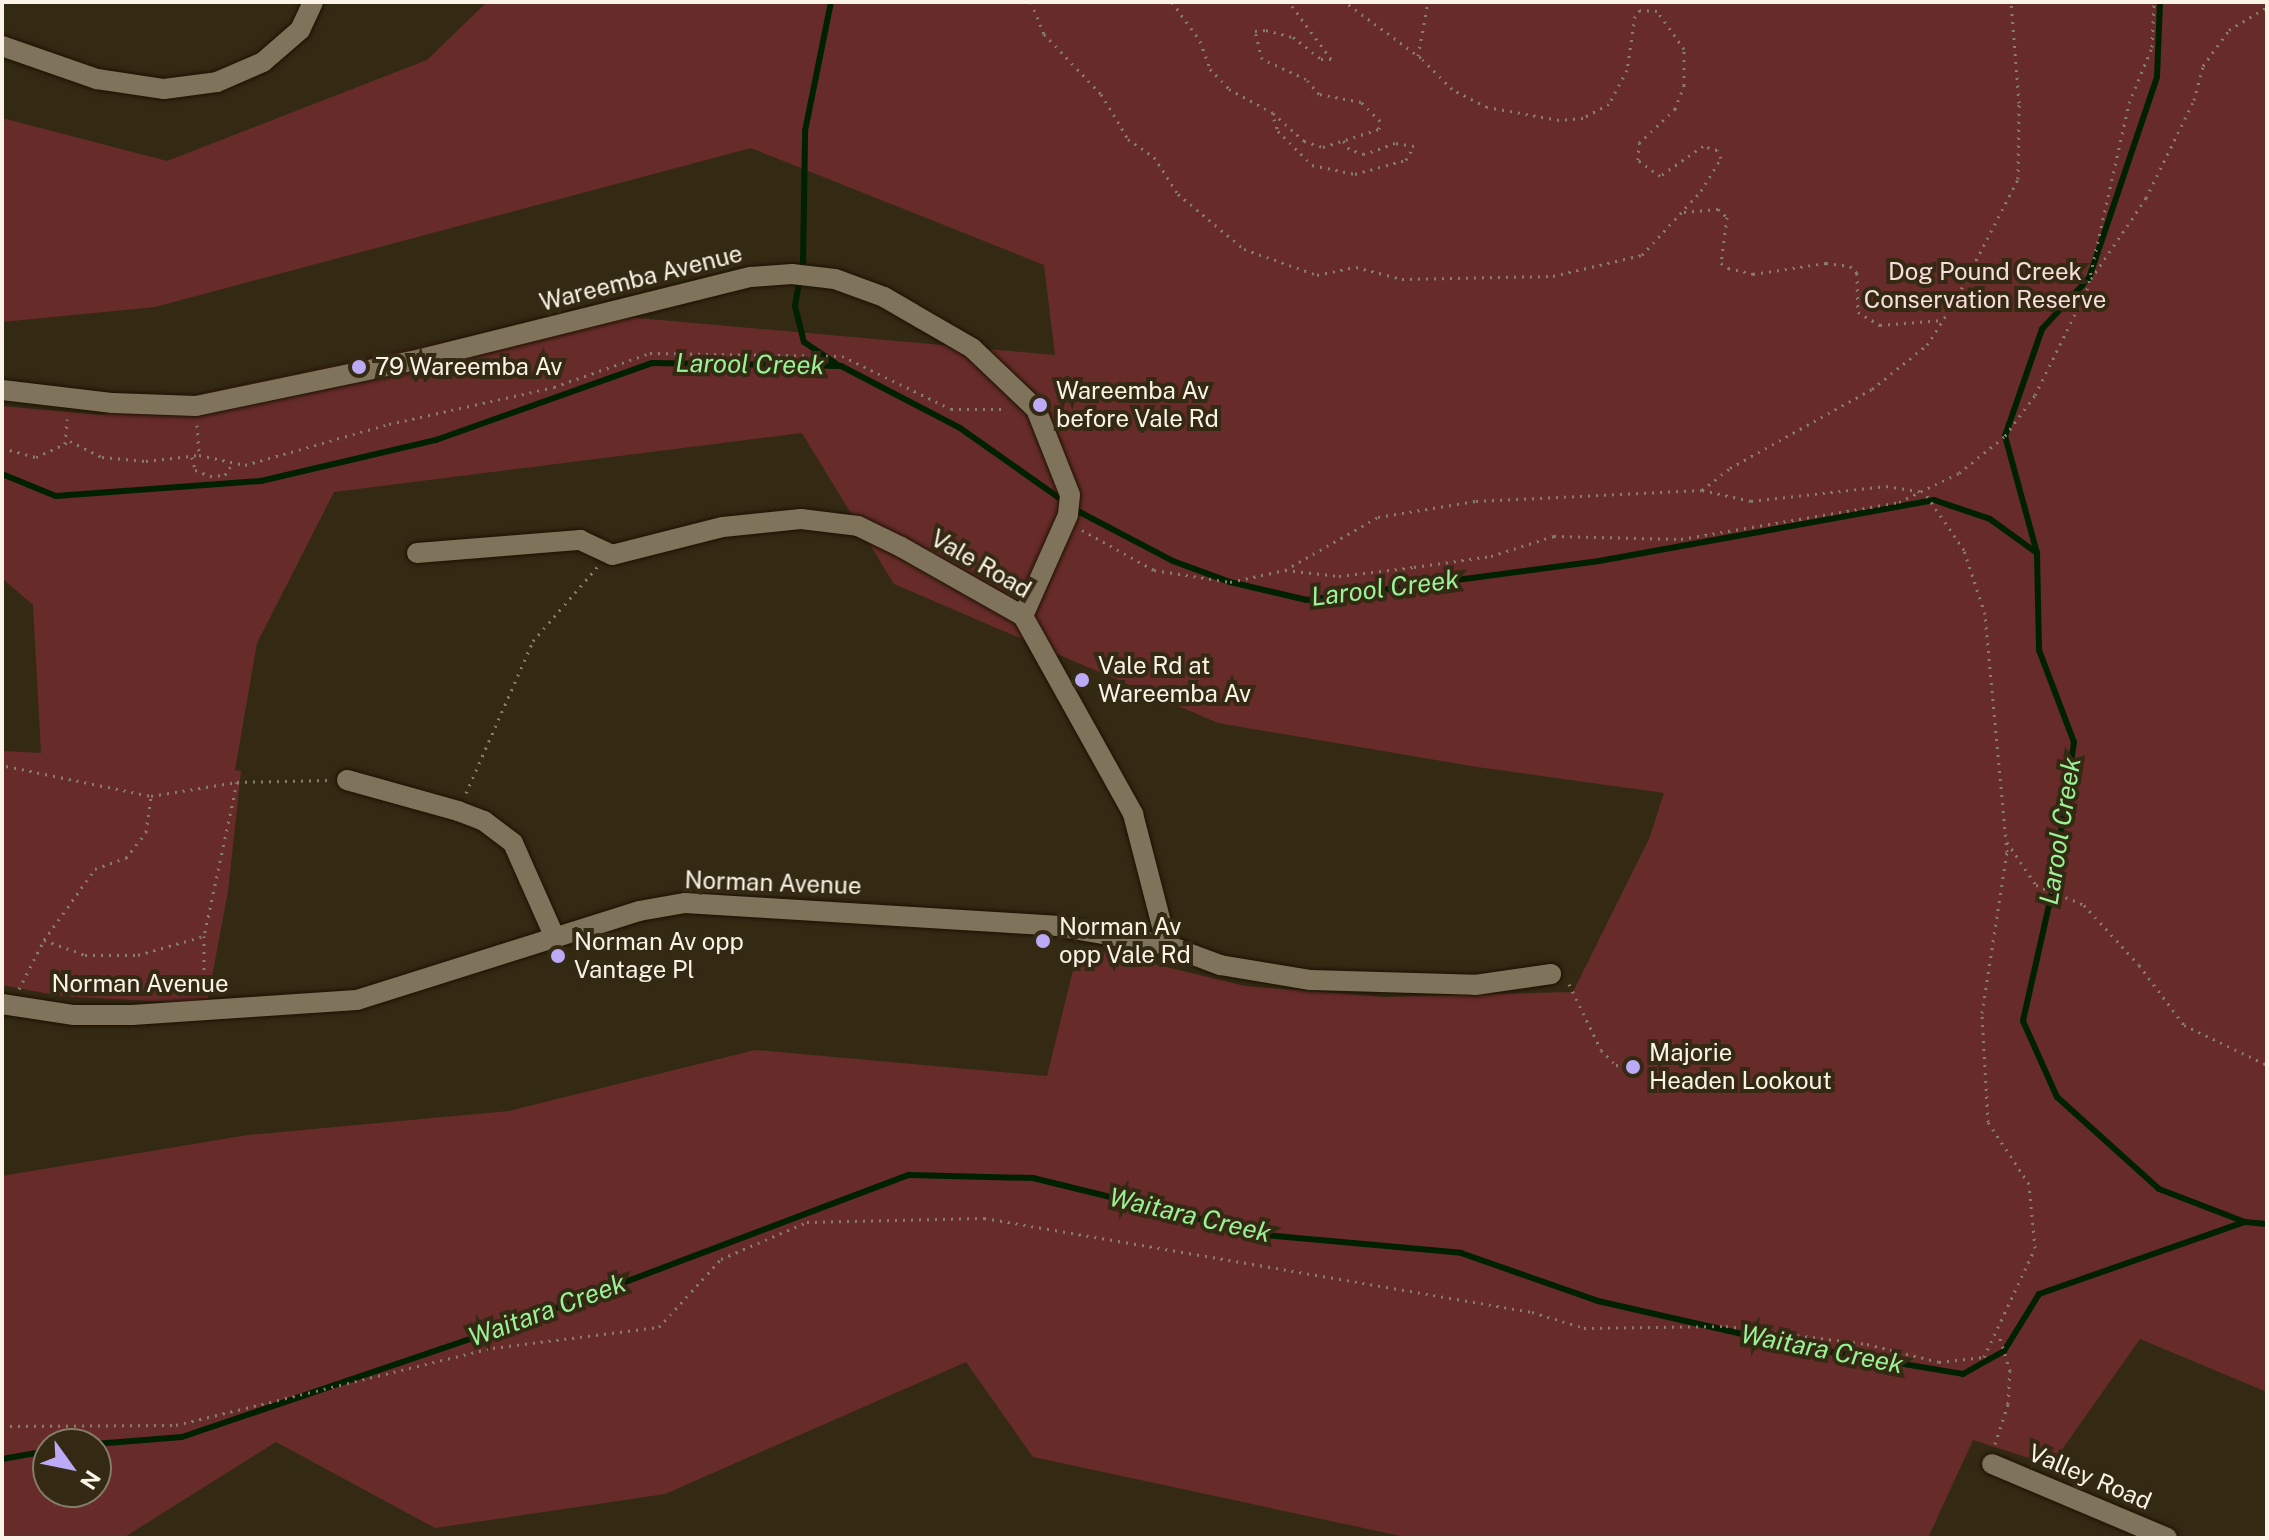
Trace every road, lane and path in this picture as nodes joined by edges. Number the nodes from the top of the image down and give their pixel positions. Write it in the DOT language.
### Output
graph roads {
  1 [pos="313,2"];
  2 [pos="1031,2"];
  3 [pos="1172,2"];
  4 [pos="1289,2"];
  5 [pos="1345,2"];
  6 [pos="1428,2"];
  7 [pos="2011,2"];
  8 [pos="2154,2"];
  9 [pos="2267,7"];
  10 [pos="2,46"];
  11 [pos="1418,56"];
  12 [pos="1273,113"];
  13 [pos="1343,140"];
  14 [pos="1684,212"];
  15 [pos="2088,282"];
  16 [pos="1943,320"];
  17 [pos="2,390"];
  18 [pos="68,399"];
  19 [pos="196,406"];
  20 [pos="1036,409"];
  21 [pos="65,444"];
  22 [pos="2,448"];
  23 [pos="199,455"];
  24 [pos="192,456"];
  25 [pos="233,462"];
  26 [pos="1702,490"];
  27 [pos="1925,493"];
  28 [pos="1067,517"];
  29 [pos="417,553"];
  30 [pos="1285,570"];
  31 [pos="579,581"];
  32 [pos="1023,616"];
  33 [pos="6,766"];
  34 [pos="347,780"];
  35 [pos="237,782"];
  36 [pos="151,796"];
  37 [pos="458,811"];
  38 [pos="2005,840"];
  39 [pos="204,936"];
  40 [pos="555,938"];
  41 [pos="44,940"];
  42 [pos="1167,945"];
  43 [pos="1551,974"];
  44 [pos="6,1005"];
  45 [pos="204,1013"];
  46 [pos="2267,1065"];
  47 [pos="1633,1067"];
  48 [pos="1999,1335"];
  49 [pos="2,1426"];
  50 [pos="1992,1464"];
  51 [pos="2167,1538"];
  1 -- 10 [label="street"];
  2 -- 14 [label="path"];
  3 -- 12 [label="path"];
  4 -- 13 [label="path"];
  5 -- 11 [label="path"];
  6 -- 11 [label="path"];
  7 -- 16 [label="path"];
  8 -- 15 [label="path"];
  9 -- 15 [label="path"];
  11 -- 14 [label="path"];
  12 -- 13 [label="path"];
  12 -- 13 [label="path"];
  14 -- 16 [label="path"];
  15 -- 27 [label="path"];
  16 -- 26 [label="path"];
  17 -- 18 [label="street, Wareemba Avenue"];
  18 -- 19 [label="street, Wareemba Avenue"];
  18 -- 21 [label="path"];
  19 -- 20 [label="street, Wareemba Avenue"];
  19 -- 23 [label="path"];
  20 -- 25 [label="path"];
  20 -- 28 [label="street, Wareemba Avenue"];
  21 -- 22 [label="path"];
  21 -- 24 [label="path"];
  23 -- 24 [label="path"];
  23 -- 25 [label="path"];
  24 -- 25 [label="path"];
  26 -- 27 [label="path"];
  26 -- 30 [label="path"];
  27 -- 30 [label="path"];
  27 -- 38 [label="path"];
  28 -- 30 [label="path"];
  28 -- 32 [label="street, Wareemba Avenue"];
  29 -- 32 [label="street, Vale Road"];
  31 -- 37 [label="path"];
  32 -- 42 [label="street, Vale Road"];
  33 -- 36 [label="path"];
  34 -- 35 [label="path"];
  34 -- 37 [label="street"];
  35 -- 36 [label="path"];
  35 -- 39 [label="path"];
  36 -- 41 [label="path"];
  37 -- 40 [label="street"];
  38 -- 46 [label="path"];
  38 -- 48 [label="path"];
  39 -- 41 [label="path"];
  39 -- 45 [label="path"];
  40 -- 42 [label="street, Norman Avenue"];
  40 -- 45 [label="street, Norman Avenue"];
  41 -- 44 [label="path"];
  42 -- 43 [label="street, Norman Avenue"];
  43 -- 47 [label="path"];
  44 -- 45 [label="street, Norman Avenue"];
  48 -- 49 [label="path"];
  48 -- 50 [label="path"];
  50 -- 51 [label="street, Valley Road"];
}
